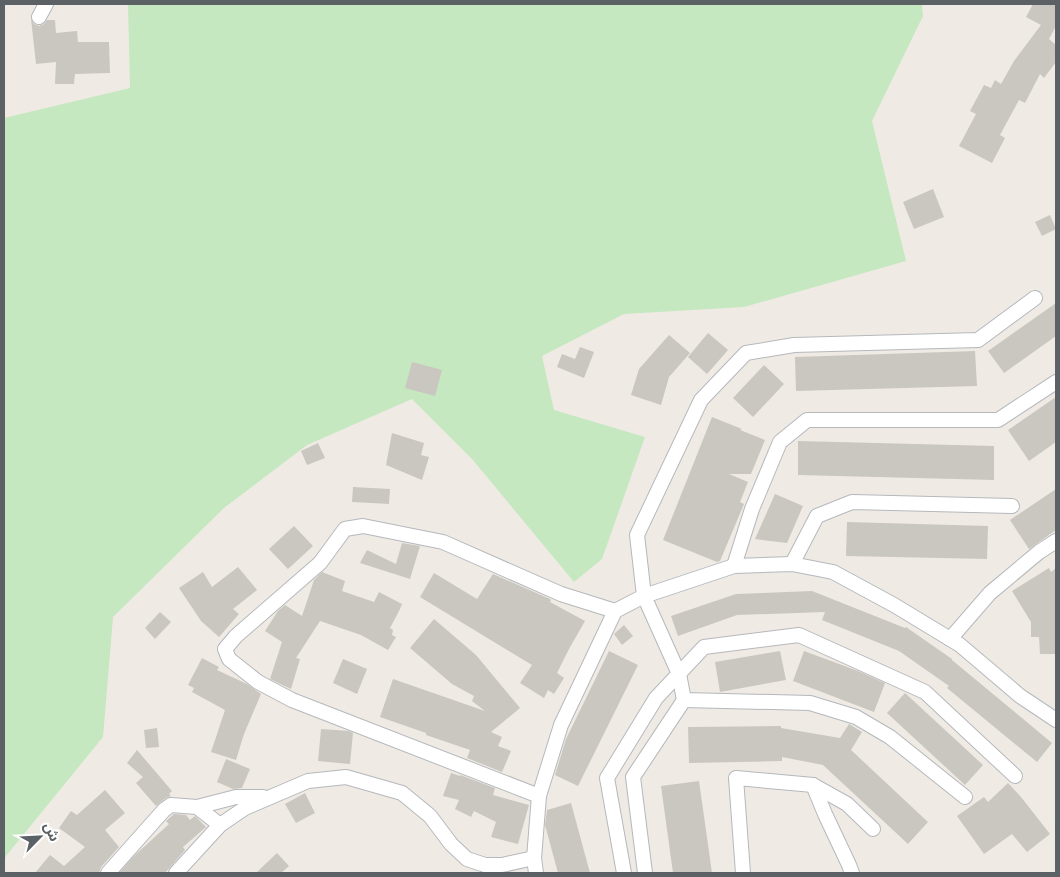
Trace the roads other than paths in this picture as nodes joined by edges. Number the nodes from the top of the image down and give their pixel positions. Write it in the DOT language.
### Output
graph roads {
  1 [pos="46,4"];
  2 [pos="39,17"];
  3 [pos="1035,298"];
  4 [pos="1056,382"];
  5 [pos="1012,506"];
  6 [pos="1056,541"];
  7 [pos="792,564"];
  8 [pos="734,566"];
  9 [pos="644,596"];
  10 [pos="616,611"];
  11 [pos="950,639"];
  12 [pos="679,674"];
  13 [pos="684,700"];
  14 [pos="1056,720"];
  15 [pos="1015,776"];
  16 [pos="813,785"];
  17 [pos="539,796"];
  18 [pos="269,797"];
  19 [pos="965,797"];
  20 [pos="198,807"];
  21 [pos="220,825"];
  22 [pos="873,829"];
  23 [pos="534,858"];
  24 [pos="108,873"];
  25 [pos="176,873"];
  26 [pos="536,873"];
  27 [pos="624,873"];
  28 [pos="645,873"];
  29 [pos="743,873"];
  30 [pos="852,873"];
  1 -- 2 [label="street"];
  3 -- 9 [label="street"];
  4 -- 8 [label="street"];
  5 -- 7 [label="street"];
  6 -- 11 [label="street"];
  7 -- 8 [label="street"];
  7 -- 11 [label="street"];
  8 -- 9 [label="street"];
  9 -- 10 [label="street"];
  9 -- 12 [label="street"];
  10 -- 17 [label="street"];
  10 -- 17 [label="street"];
  11 -- 14 [label="street"];
  12 -- 13 [label="street"];
  12 -- 15 [label="street"];
  12 -- 27 [label="street"];
  13 -- 19 [label="street"];
  13 -- 28 [label="street"];
  16 -- 22 [label="street"];
  16 -- 29 [label="street"];
  16 -- 30 [label="street"];
  17 -- 23 [label="street"];
  18 -- 20 [label="street"];
  18 -- 21 [label="street"];
  18 -- 23 [label="street"];
  20 -- 21 [label="street"];
  20 -- 24 [label="street"];
  21 -- 25 [label="street"];
  23 -- 26 [label="street"];
}
